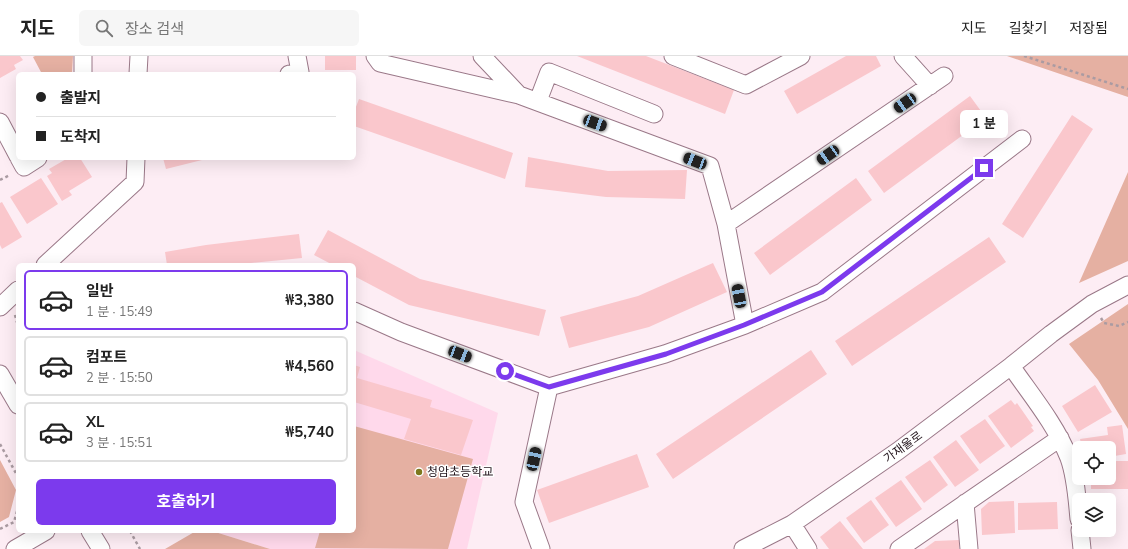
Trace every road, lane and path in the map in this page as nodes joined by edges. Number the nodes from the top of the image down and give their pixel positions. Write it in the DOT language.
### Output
graph roads {
  1 [pos="83,56"];
  2 [pos="139,56"];
  3 [pos="297,56"];
  4 [pos="375,56"];
  5 [pos="482,56"];
  6 [pos="673,56"];
  7 [pos="801,56"];
  8 [pos="903,56"];
  9 [pos="1024,56"];
  10 [pos="82,72"];
  11 [pos="138,72"];
  12 [pos="300,72"];
  13 [pos="1128,88"];
  14 [pos="519,95"];
  15 [pos="538,102"];
  16 [pos="654,114"];
  17 [pos="0,122"];
  18 [pos="1022,139"];
  19 [pos="16,151"];
  20 [pos="20,160"];
  21 [pos="35,160"];
  22 [pos="136,160"];
  23 [pos="726,224"];
  24 [pos="47,263"];
  25 [pos="1128,285"];
  26 [pos="16,294"];
  27 [pos="1092,304"];
  28 [pos="7,310"];
  29 [pos="356,312"];
  30 [pos="1128,322"];
  31 [pos="16,323"];
  32 [pos="744,325"];
  33 [pos="1011,366"];
  34 [pos="0,374"];
  35 [pos="549,387"];
  36 [pos="16,402"];
  37 [pos="1060,438"];
  38 [pos="0,444"];
  39 [pos="16,473"];
  40 [pos="1075,493"];
  41 [pos="965,503"];
  42 [pos="16,515"];
  43 [pos="792,524"];
  44 [pos="0,529"];
  45 [pos="43,533"];
  46 [pos="91,533"];
  47 [pos="131,533"];
  48 [pos="1081,537"];
  49 [pos="15,549"];
  50 [pos="101,549"];
  51 [pos="140,549"];
  52 [pos="541,549"];
  53 [pos="744,549"];
  54 [pos="808,549"];
  55 [pos="899,549"];
  56 [pos="969,549"];
  57 [pos="1082,549"];
  1 -- 10 [label="street"];
  2 -- 11 [label="street"];
  3 -- 12 [label="street"];
  4 -- 14 [label="street"];
  5 -- 14 [label="street"];
  6 -- 7 [label="street"];
  8 -- 23 [label="street"];
  9 -- 13 [label="path"];
  14 -- 15 [label="street"];
  15 -- 16 [label="street"];
  15 -- 23 [label="street"];
  17 -- 19 [label="street"];
  18 -- 32 [label="street"];
  20 -- 21 [label="street"];
  22 -- 24 [label="street"];
  23 -- 32 [label="street"];
  25 -- 27 [label="street, 가재울로"];
  26 -- 28 [label="street"];
  27 -- 30 [label="path"];
  27 -- 33 [label="street, 가재울로"];
  28 -- 31 [label="path"];
  29 -- 35 [label="street"];
  32 -- 35 [label="street"];
  33 -- 37 [label="street"];
  33 -- 43 [label="street, 가재울로"];
  34 -- 36 [label="street"];
  35 -- 52 [label="street"];
  37 -- 40 [label="street"];
  37 -- 41 [label="street"];
  38 -- 39 [label="path"];
  41 -- 55 [label="street"];
  41 -- 56 [label="street"];
  42 -- 44 [label="path"];
  43 -- 53 [label="street, 가재울로"];
  43 -- 54 [label="street"];
  45 -- 49 [label="street"];
  46 -- 50 [label="street"];
  47 -- 51 [label="path"];
  48 -- 57 [label="street"];
}
